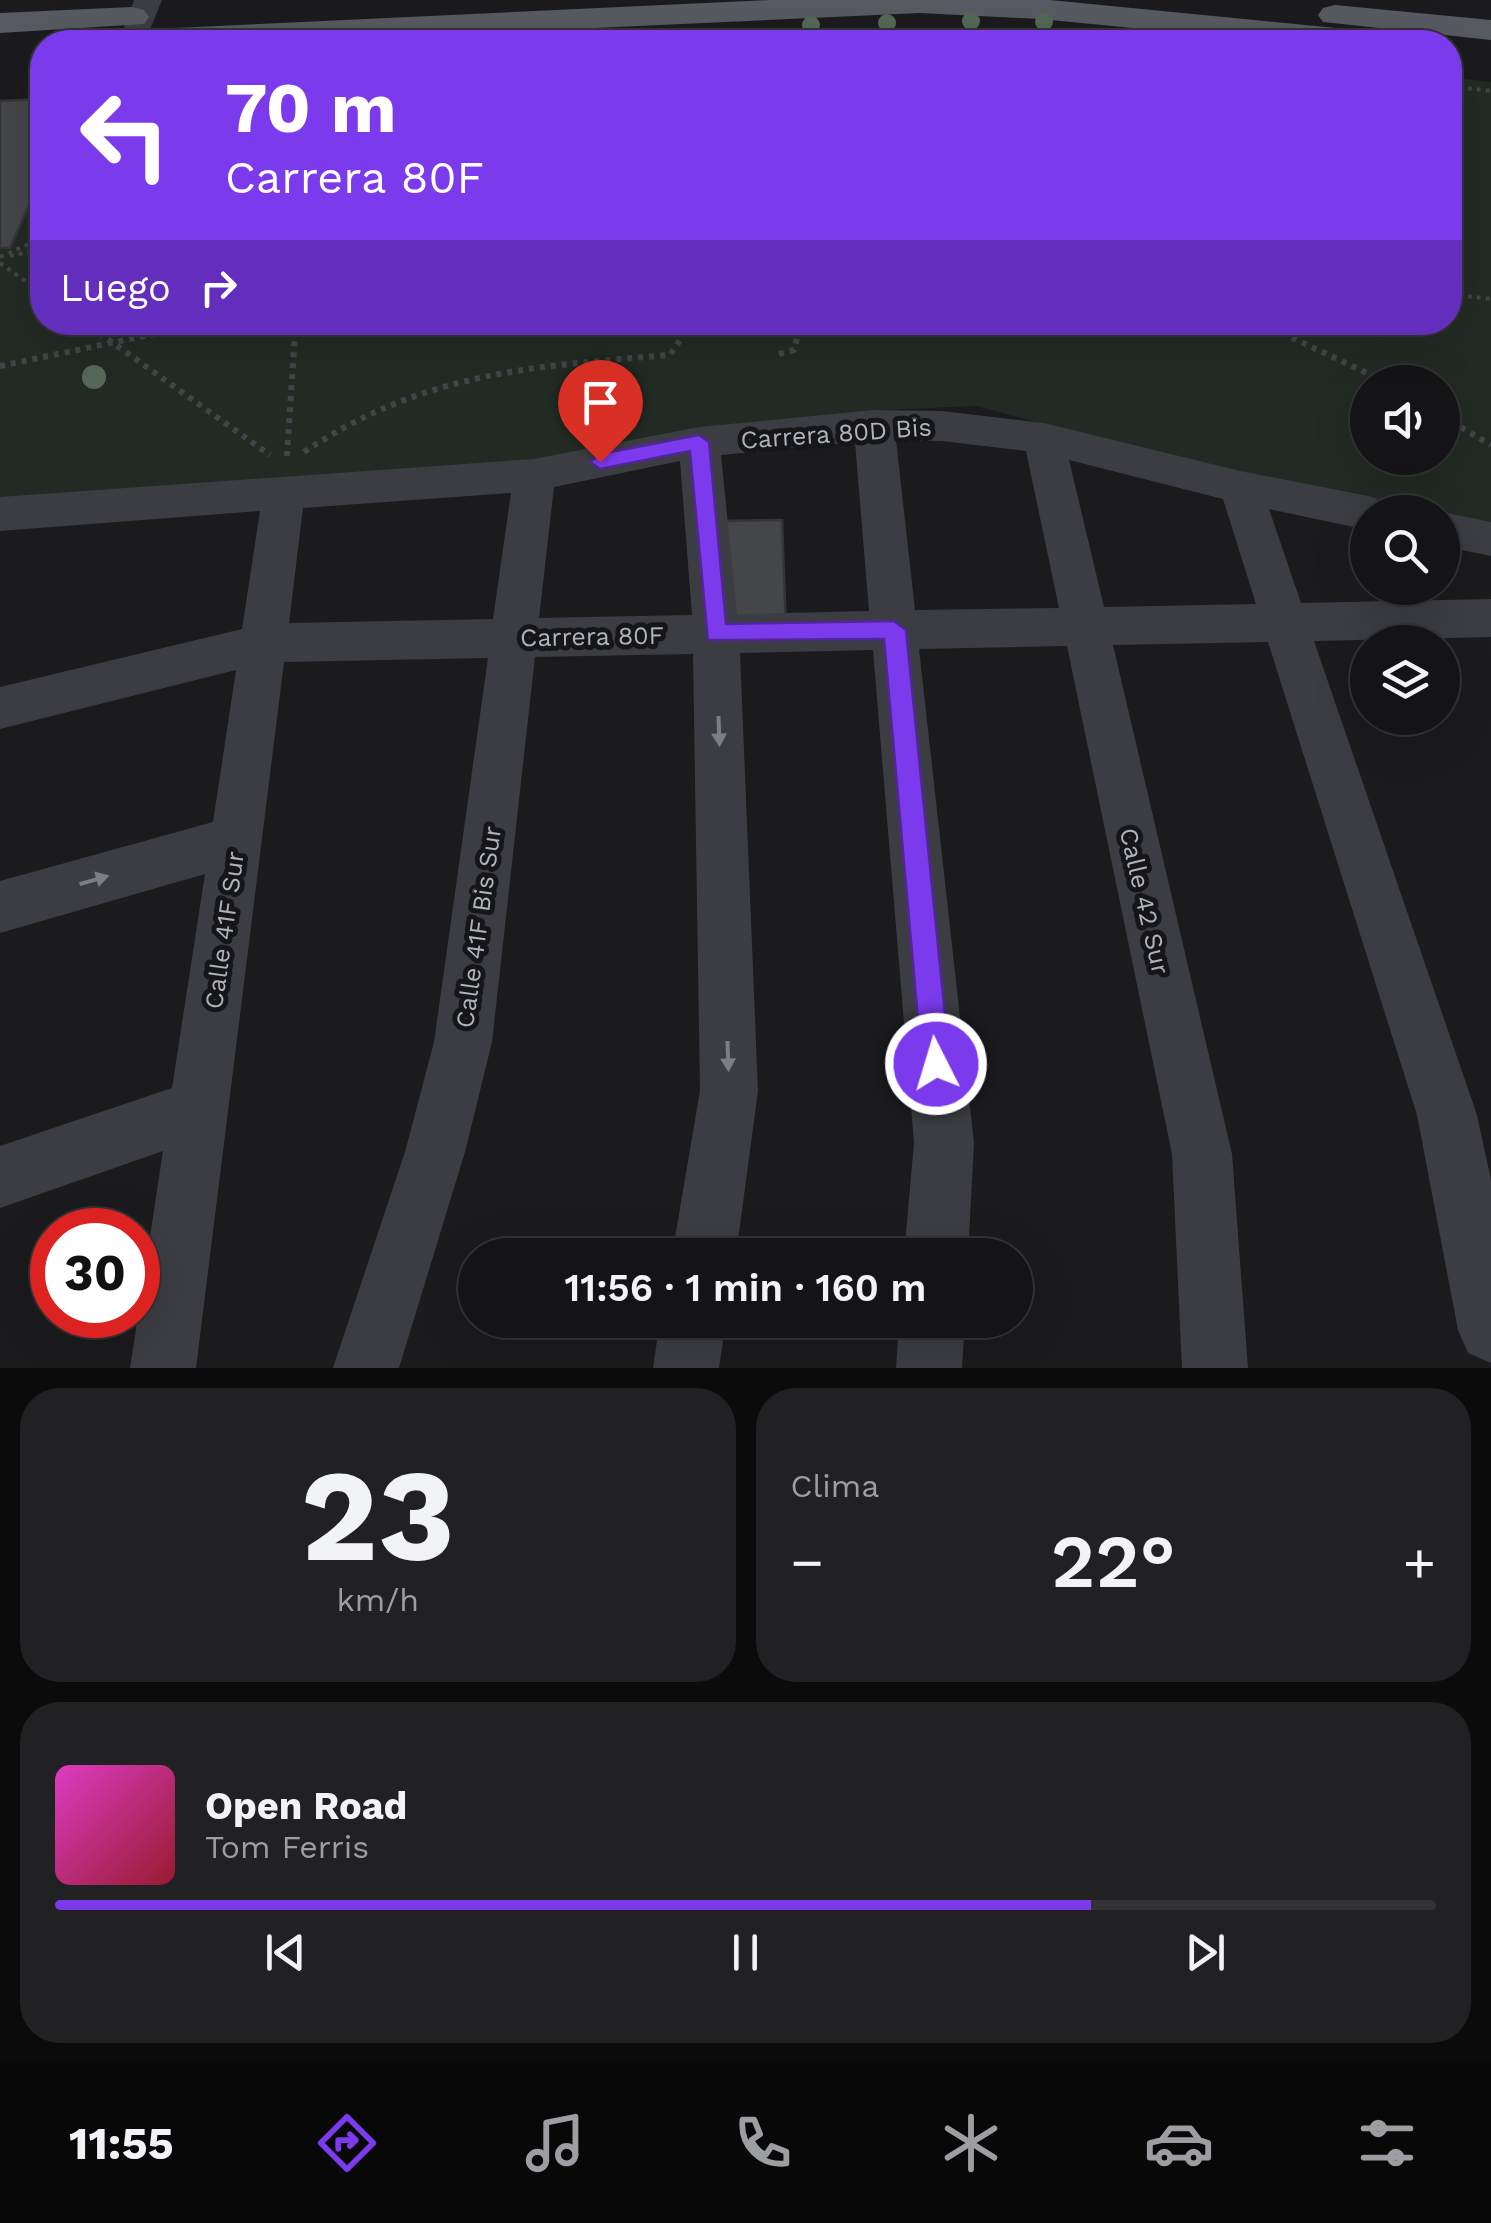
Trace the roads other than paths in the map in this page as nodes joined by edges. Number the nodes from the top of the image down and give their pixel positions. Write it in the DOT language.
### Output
graph roads {
  1 [pos="486,0"];
  2 [pos="1178,0"];
  3 [pos="1335,8"];
  4 [pos="141,19"];
  5 [pos="0,23"];
  6 [pos="116,30"];
  7 [pos="1254,30"];
  8 [pos="1491,30"];
  9 [pos="30,46"];
  10 [pos="0,47"];
  11 [pos="1462,51"];
  12 [pos="1491,54"];
  13 [pos="874,425"];
  14 [pos="1044,438"];
  15 [pos="699,442"];
  16 [pos="534,475"];
  17 [pos="285,480"];
  18 [pos="1240,487"];
  19 [pos="1350,509"];
  20 [pos="0,514"];
  21 [pos="1460,532"];
  22 [pos="1491,538"];
  23 [pos="1283,622"];
  24 [pos="1084,626"];
  25 [pos="894,630"];
  26 [pos="1486,630"];
  27 [pos="716,634"];
  28 [pos="516,638"];
  29 [pos="264,643"];
  30 [pos="0,708"];
  31 [pos="236,840"];
  32 [pos="0,906"];
  33 [pos="199,1109"];
  34 [pos="0,1177"];
  35 [pos="707,1238"];
  36 [pos="937,1238"];
  37 [pos="1491,1330"];
  38 [pos="691,1338"];
  39 [pos="931,1338"];
  40 [pos="163,1368"];
  41 [pos="366,1368"];
  42 [pos="686,1368"];
  43 [pos="929,1368"];
  44 [pos="1215,1368"];
  1 -- 4 [label="main road"];
  2 -- 3 [label="main road"];
  3 -- 8 [label="main road"];
  4 -- 5 [label="main road"];
  4 -- 6 [label="main road"];
  4 -- 7 [label="main road"];
  9 -- 10 [label="main road"];
  11 -- 12 [label="main road"];
  13 -- 14 [label="street, Carrera 80D Bis"];
  13 -- 15 [label="street, Carrera 80D Bis"];
  13 -- 25 [label="street"];
  14 -- 18 [label="street, Carrera 80D Bis"];
  14 -- 24 [label="street, Calle 42 Sur"];
  15 -- 16 [label="street, Carrera 80D Bis"];
  15 -- 27 [label="street"];
  16 -- 17 [label="street, Carrera 80D Bis"];
  16 -- 28 [label="street, Calle 41F Bis Sur"];
  17 -- 20 [label="street, Carrera 80D Bis"];
  17 -- 29 [label="street, Calle 41F Sur"];
  18 -- 19 [label="street, Carrera 80D Bis"];
  18 -- 23 [label="street"];
  21 -- 22 [label="street"];
  23 -- 24 [label="street, Carrera 80F"];
  23 -- 26 [label="street, Carrera 80F"];
  23 -- 37 [label="street"];
  24 -- 25 [label="street, Carrera 80F"];
  24 -- 44 [label="street, Calle 42 Sur"];
  25 -- 27 [label="street, Carrera 80F"];
  25 -- 36 [label="street"];
  27 -- 28 [label="street, Carrera 80F"];
  27 -- 35 [label="street, one-way"];
  28 -- 29 [label="street, Carrera 80F"];
  28 -- 41 [label="street, Calle 41F Bis Sur"];
  29 -- 30 [label="street, Carrera 80F"];
  29 -- 31 [label="street, Calle 41F Sur"];
  32 -- 31 [label="street, one-way"];
  31 -- 33 [label="street, Calle 41F Sur"];
  33 -- 34 [label="street"];
  33 -- 40 [label="street, Calle 41F Sur"];
  38 -- 42 [label="street"];
  39 -- 43 [label="street"];
}
